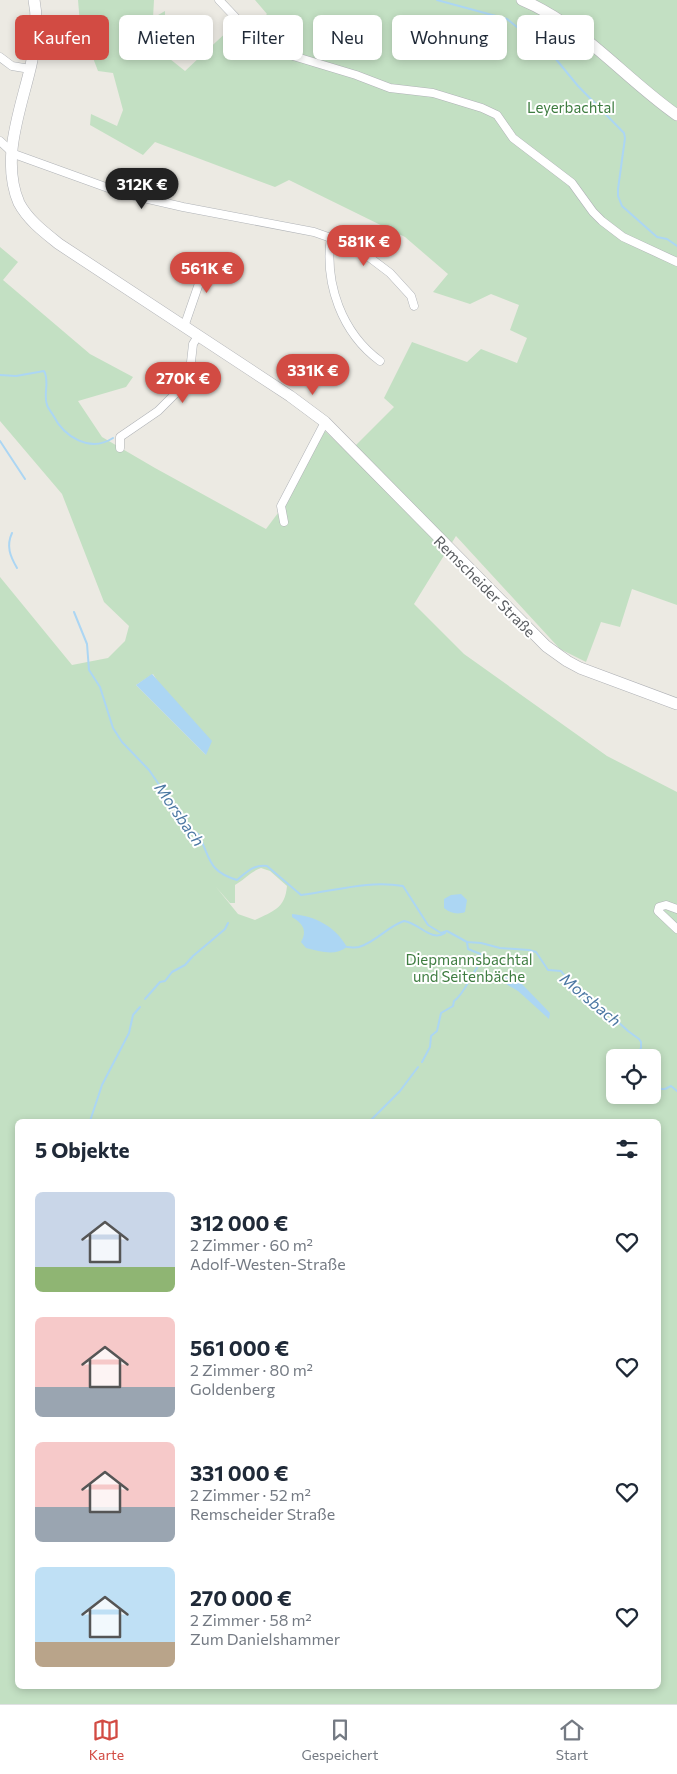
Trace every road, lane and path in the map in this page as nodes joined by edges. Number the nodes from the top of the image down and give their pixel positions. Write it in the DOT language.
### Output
graph roads {
  1 [pos="34,0"];
  2 [pos="219,0"];
  3 [pos="522,0"];
  4 [pos="0,57"];
  5 [pos="30,69"];
  6 [pos="677,115"];
  7 [pos="0,140"];
  8 [pos="10,149"];
  9 [pos="331,237"];
  10 [pos="677,262"];
  11 [pos="235,268"];
  12 [pos="414,306"];
  13 [pos="184,326"];
  14 [pos="198,336"];
  15 [pos="380,361"];
  16 [pos="325,422"];
  17 [pos="120,448"];
  18 [pos="284,522"];
  19 [pos="677,704"];
  20 [pos="677,909"];
  21 [pos="677,929"];
  1 -- 5 [label="main road, Remscheider Straße"];
  2 -- 10 [label="street"];
  3 -- 6 [label="main road"];
  4 -- 5 [label="street"];
  5 -- 8 [label="main road, Remscheider Straße"];
  7 -- 8 [label="street"];
  8 -- 9 [label="street"];
  8 -- 13 [label="main road, Remscheider Straße"];
  9 -- 12 [label="street"];
  9 -- 15 [label="street"];
  11 -- 13 [label="street"];
  13 -- 14 [label="main road, Remscheider Straße"];
  14 -- 16 [label="main road, Remscheider Straße"];
  14 -- 17 [label="street"];
  16 -- 18 [label="street"];
  16 -- 19 [label="main road, Remscheider Straße"];
  20 -- 21 [label="street"];
}
